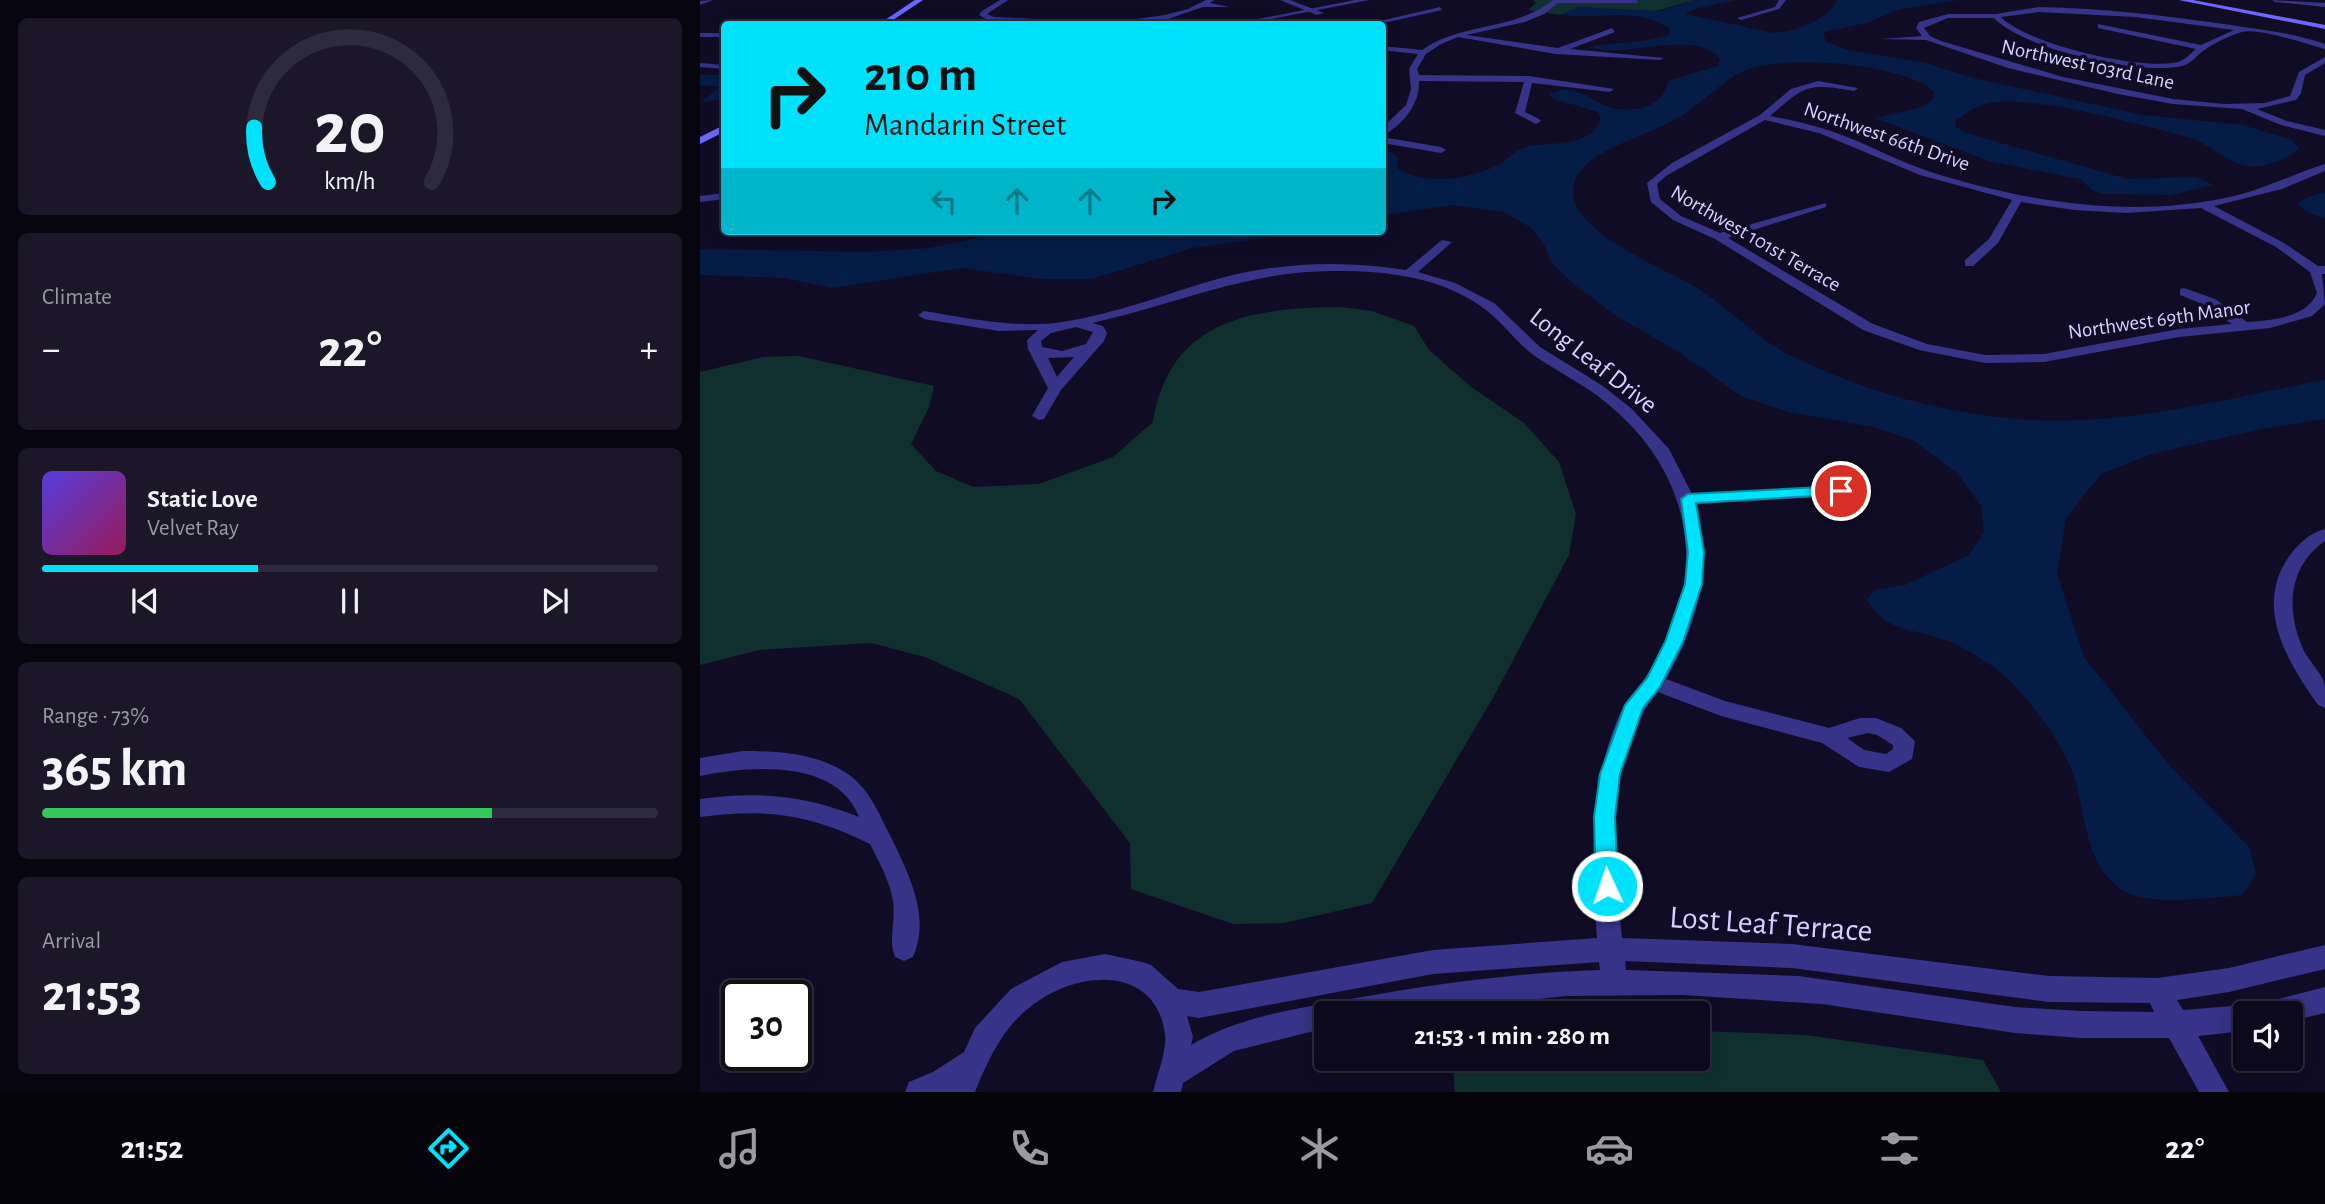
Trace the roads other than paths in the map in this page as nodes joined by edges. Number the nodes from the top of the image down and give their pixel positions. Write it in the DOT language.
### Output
graph roads {
  1 [pos="709,0"];
  2 [pos="920,0"];
  3 [pos="934,0"];
  4 [pos="1005,0"];
  5 [pos="1283,0"];
  6 [pos="1299,0"];
  7 [pos="1366,0"];
  8 [pos="1610,0"];
  9 [pos="1634,0"];
  10 [pos="1783,0"];
  11 [pos="2182,0"];
  12 [pos="2197,0"];
  13 [pos="2275,0"];
  14 [pos="1376,1"];
  15 [pos="1556,1"];
  16 [pos="2080,1"];
  17 [pos="1207,3"];
  18 [pos="700,4"];
  19 [pos="2325,5"];
  20 [pos="1226,7"];
  21 [pos="1440,9"];
  22 [pos="1323,11"];
  23 [pos="1996,16"];
  24 [pos="1741,18"];
  25 [pos="993,19"];
  26 [pos="888,21"];
  27 [pos="902,21"];
  28 [pos="985,21"];
  29 [pos="1030,21"];
  30 [pos="1117,21"];
  31 [pos="1257,21"];
  32 [pos="1274,21"];
  33 [pos="1385,21"];
  34 [pos="2101,26"];
  35 [pos="2325,26"];
  36 [pos="1612,30"];
  37 [pos="2241,30"];
  38 [pos="721,34"];
  39 [pos="700,35"];
  40 [pos="1458,36"];
  41 [pos="1927,38"];
  42 [pos="1885,39"];
  43 [pos="2325,47"];
  44 [pos="1386,48"];
  45 [pos="2202,48"];
  46 [pos="1422,52"];
  47 [pos="1556,52"];
  48 [pos="1660,58"];
  49 [pos="2325,59"];
  50 [pos="700,64"];
  51 [pos="721,65"];
  52 [pos="2309,70"];
  53 [pos="2325,73"];
  54 [pos="1416,78"];
  55 [pos="1529,79"];
  56 [pos="1854,88"];
  57 [pos="1610,89"];
  58 [pos="2245,107"];
  59 [pos="1763,117"];
  60 [pos="721,119"];
  61 [pos="1536,121"];
  62 [pos="700,130"];
  63 [pos="721,130"];
  64 [pos="1386,130"];
  65 [pos="2325,133"];
  66 [pos="700,141"];
  67 [pos="1386,141"];
  68 [pos="1441,150"];
  69 [pos="2325,155"];
  70 [pos="2325,167"];
  71 [pos="2287,183"];
  72 [pos="721,196"];
  73 [pos="2019,197"];
  74 [pos="700,200"];
  75 [pos="1822,205"];
  76 [pos="2204,205"];
  77 [pos="1719,237"];
  78 [pos="1446,242"];
  79 [pos="1969,263"];
  80 [pos="2320,270"];
  81 [pos="1408,274"];
  82 [pos="2184,292"];
  83 [pos="1157,301"];
  84 [pos="924,315"];
  85 [pos="1076,323"];
  86 [pos="1055,326"];
  87 [pos="999,327"];
  88 [pos="2244,327"];
  89 [pos="1096,341"];
  90 [pos="1036,349"];
  91 [pos="1954,355"];
  92 [pos="1055,388"];
  93 [pos="1039,416"];
  94 [pos="1841,491"];
  95 [pos="1688,499"];
  96 [pos="2325,534"];
  97 [pos="1654,682"];
  98 [pos="2325,699"];
  99 [pos="1829,736"];
  100 [pos="700,767"];
  101 [pos="700,808"];
  102 [pos="879,837"];
  103 [pos="904,949"];
  104 [pos="1611,949"];
  105 [pos="2325,957"];
  106 [pos="1614,982"];
  107 [pos="2157,991"];
  108 [pos="1170,1000"];
  109 [pos="2325,1000"];
  110 [pos="1416,1001"];
  111 [pos="2303,1005"];
  112 [pos="1314,1018"];
  113 [pos="2233,1019"];
  114 [pos="2180,1026"];
  115 [pos="968,1065"];
  116 [pos="1171,1082"];
  117 [pos="919,1092"];
  118 [pos="961,1092"];
  119 [pos="2215,1092"];
  1 -- 18 [label="street"];
  2 -- 26 [label="main road"];
  3 -- 27 [label="main road"];
  4 -- 25 [label="street"];
  5 -- 22 [label="street"];
  6 -- 22 [label="street"];
  7 -- 22 [label="street"];
  8 -- 9 [label="street"];
  8 -- 15 [label="street"];
  10 -- 24 [label="street"];
  11 -- 35 [label="main road"];
  12 -- 35 [label="main road"];
  13 -- 19 [label="street"];
  14 -- 22 [label="street"];
  15 -- 40 [label="street"];
  16 -- 23 [label="street"];
  16 -- 37 [label="street"];
  17 -- 20 [label="street"];
  17 -- 30 [label="street"];
  21 -- 33 [label="street"];
  22 -- 31 [label="street"];
  22 -- 32 [label="street"];
  23 -- 41 [label="street, Northwest 103rd Lane"];
  23 -- 45 [label="street"];
  25 -- 28 [label="street"];
  25 -- 29 [label="street"];
  34 -- 45 [label="street"];
  36 -- 47 [label="street"];
  37 -- 43 [label="street"];
  37 -- 45 [label="street"];
  38 -- 39 [label="street"];
  40 -- 46 [label="street"];
  40 -- 47 [label="street"];
  41 -- 42 [label="street, Northwest 103rd Lane"];
  41 -- 58 [label="street, Northwest 103rd Lane"];
  44 -- 46 [label="street"];
  46 -- 54 [label="street"];
  47 -- 48 [label="street"];
  49 -- 52 [label="street"];
  50 -- 51 [label="street"];
  52 -- 53 [label="street"];
  52 -- 58 [label="street"];
  54 -- 55 [label="street"];
  54 -- 64 [label="street"];
  55 -- 57 [label="street"];
  55 -- 61 [label="street"];
  56 -- 59 [label="street, Northwest 101st Terrace"];
  58 -- 65 [label="street"];
  59 -- 73 [label="street, Northwest 66th Drive"];
  59 -- 77 [label="street, Northwest 101st Terrace"];
  60 -- 62 [label="main road"];
  63 -- 66 [label="main road"];
  67 -- 68 [label="street"];
  69 -- 71 [label="street, Northwest 66th Drive"];
  70 -- 71 [label="street, Northwest 66th Drive"];
  71 -- 76 [label="street, Northwest 66th Drive"];
  72 -- 74 [label="street"];
  73 -- 76 [label="street, Northwest 66th Drive"];
  73 -- 79 [label="street"];
  75 -- 77 [label="street"];
  76 -- 80 [label="street"];
  77 -- 91 [label="street, Northwest 101st Terrace"];
  78 -- 81 [label="street"];
  80 -- 88 [label="street, Northwest 69th Manor"];
  81 -- 83 [label="street, Long Leaf Drive"];
  81 -- 95 [label="street, Long Leaf Drive"];
  82 -- 88 [label="street"];
  83 -- 85 [label="street, Long Leaf Drive"];
  83 -- 89 [label="street, Long Leaf Drive"];
  84 -- 87 [label="street"];
  85 -- 86 [label="street, Long Leaf Drive"];
  85 -- 89 [label="street"];
  86 -- 87 [label="street"];
  86 -- 90 [label="street"];
  87 -- 90 [label="street"];
  88 -- 91 [label="street, Northwest 69th Manor"];
  89 -- 90 [label="street"];
  89 -- 92 [label="street, Long Leaf Drive"];
  90 -- 92 [label="street"];
  92 -- 93 [label="street, Long Leaf Drive"];
  94 -- 95 [label="street"];
  95 -- 97 [label="street, Long Leaf Drive"];
  96 -- 98 [label="street"];
  97 -- 99 [label="street"];
  97 -- 104 [label="street, Long Leaf Drive"];
  100 -- 102 [label="street"];
  101 -- 102 [label="street"];
  102 -- 103 [label="street"];
  104 -- 106 [label="street, Long Leaf Drive"];
  104 -- 107 [label="street, Lost Leaf Terrace"];
  104 -- 108 [label="street, Lost Leaf Terrace"];
  105 -- 107 [label="street, Lost Leaf Terrace"];
  106 -- 110 [label="street"];
  106 -- 114 [label="street"];
  107 -- 114 [label="street"];
  108 -- 115 [label="street"];
  108 -- 116 [label="street"];
  109 -- 111 [label="street"];
  112 -- 116 [label="street"];
  113 -- 114 [label="street"];
  114 -- 119 [label="street"];
  115 -- 117 [label="street"];
  115 -- 118 [label="street"];
}
